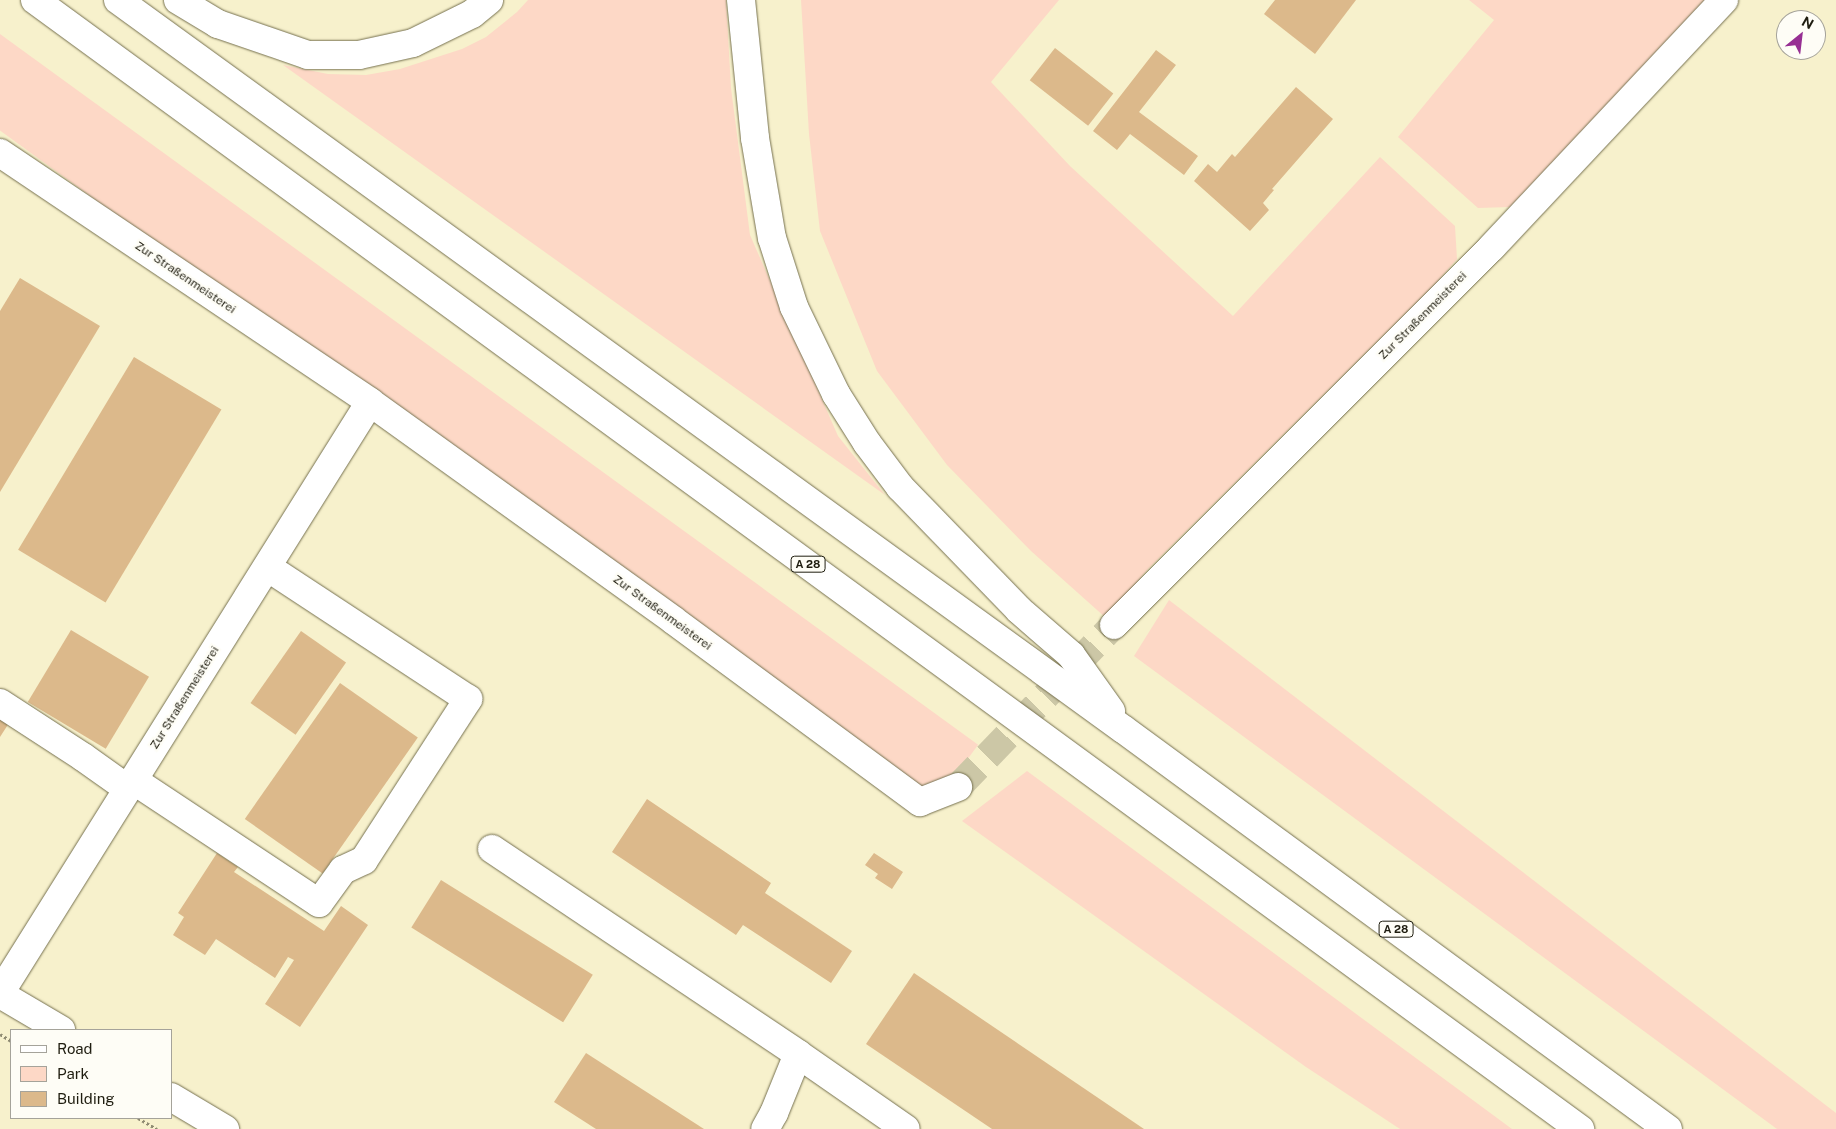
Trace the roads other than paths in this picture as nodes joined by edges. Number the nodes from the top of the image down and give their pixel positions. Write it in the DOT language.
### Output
graph roads {
  1 [pos="35,0"];
  2 [pos="118,0"];
  3 [pos="178,0"];
  4 [pos="489,0"];
  5 [pos="741,0"];
  6 [pos="1724,0"];
  7 [pos="0,153"];
  8 [pos="370,402"];
  9 [pos="267,567"];
  10 [pos="1114,625"];
  11 [pos="0,703"];
  12 [pos="1123,729"];
  13 [pos="130,785"];
  14 [pos="958,787"];
  15 [pos="492,849"];
  16 [pos="0,993"];
  17 [pos="59,1029"];
  18 [pos="798,1054"];
  19 [pos="172,1098"];
  20 [pos="225,1129"];
  21 [pos="765,1129"];
  22 [pos="906,1129"];
  23 [pos="1580,1129"];
  24 [pos="1668,1129"];
  1 -- 23 [label="main road, A 28"];
  2 -- 12 [label="main road, A 28"];
  3 -- 4 [label="main road"];
  5 -- 12 [label="main road"];
  6 -- 10 [label="main road, Zur Straßenmeisterei"];
  7 -- 8 [label="main road, Zur Straßenmeisterei"];
  8 -- 9 [label="main road, Zur Straßenmeisterei"];
  8 -- 14 [label="main road, Zur Straßenmeisterei"];
  9 -- 13 [label="main road, Zur Straßenmeisterei"];
  9 -- 13 [label="main road"];
  11 -- 13 [label="main road"];
  12 -- 24 [label="main road, A 28"];
  13 -- 16 [label="main road, Zur Straßenmeisterei"];
  15 -- 18 [label="main road"];
  16 -- 17 [label="main road"];
  18 -- 21 [label="main road"];
  18 -- 22 [label="main road"];
  19 -- 20 [label="main road"];
}
